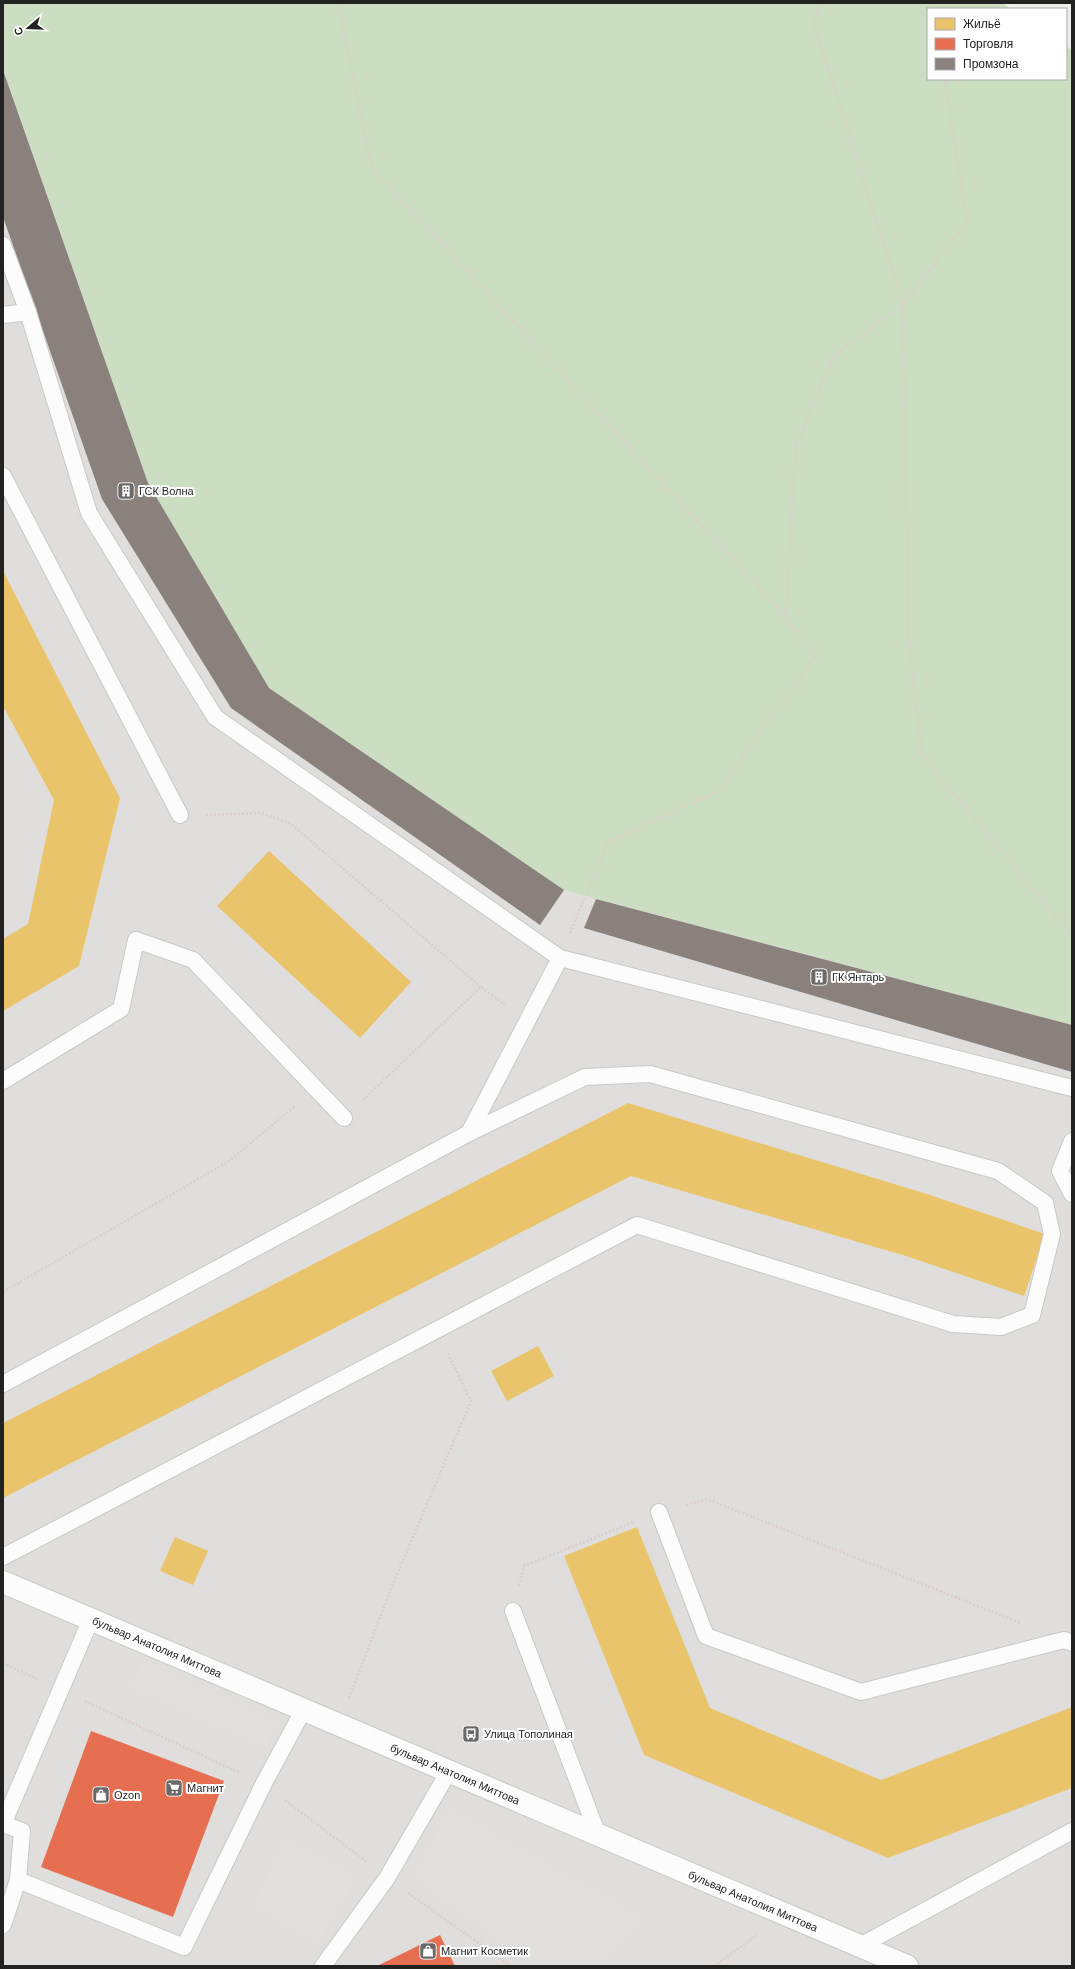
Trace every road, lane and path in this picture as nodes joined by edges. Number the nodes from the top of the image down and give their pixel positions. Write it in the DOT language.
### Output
graph roads {
  1 [pos="338,3"];
  2 [pos="822,3"];
  3 [pos="945,80"];
  4 [pos="3,245"];
  5 [pos="903,305"];
  6 [pos="28,312"];
  7 [pos="3,316"];
  8 [pos="3,476"];
  9 [pos="786,617"];
  10 [pos="180,815"];
  11 [pos="1072,936"];
  12 [pos="560,958"];
  13 [pos="481,987"];
  14 [pos="528,1021"];
  15 [pos="3,1081"];
  16 [pos="1072,1088"];
  17 [pos="316,1089"];
  18 [pos="344,1118"];
  19 [pos="469,1133"];
  20 [pos="1072,1141"];
  21 [pos="1072,1194"];
  22 [pos="3,1292"];
  23 [pos="436,1330"];
  24 [pos="3,1384"];
  25 [pos="660,1512"];
  26 [pos="3,1557"];
  27 [pos="3,1582"];
  28 [pos="512,1610"];
  29 [pos="91,1619"];
  30 [pos="1068,1641"];
  31 [pos="304,1709"];
  32 [pos="339,1724"];
  33 [pos="449,1771"];
  34 [pos="3,1824"];
  35 [pos="1072,1831"];
  36 [pos="598,1835"];
  37 [pos="18,1880"];
  38 [pos="786,1914"];
  39 [pos="3,1925"];
  40 [pos="860,1946"];
  41 [pos="323,1966"];
  42 [pos="714,1966"];
  43 [pos="907,1966"];
  1 -- 9 [label="path"];
  2 -- 5 [label="path"];
  3 -- 5 [label="path"];
  4 -- 6 [label="lane"];
  5 -- 9 [label="path"];
  5 -- 11 [label="path"];
  6 -- 7 [label="lane"];
  6 -- 12 [label="lane"];
  8 -- 10 [label="lane"];
  9 -- 12 [label="path"];
  10 -- 13 [label="path"];
  12 -- 14 [label="lane"];
  12 -- 16 [label="lane"];
  13 -- 14 [label="path"];
  13 -- 18 [label="path"];
  14 -- 19 [label="lane"];
  15 -- 17 [label="lane"];
  17 -- 18 [label="lane"];
  17 -- 22 [label="path"];
  19 -- 23 [label="lane"];
  19 -- 24 [label="lane"];
  20 -- 21 [label="lane"];
  23 -- 26 [label="lane"];
  23 -- 32 [label="path"];
  25 -- 28 [label="path"];
  25 -- 30 [label="path"];
  25 -- 30 [label="lane"];
  27 -- 29 [label="street, бульвар Анатолия Миттова"];
  28 -- 36 [label="lane"];
  29 -- 31 [label="street, бульвар Анатолия Миттова"];
  29 -- 34 [label="lane"];
  31 -- 32 [label="street, бульвар Анатолия Миттова"];
  31 -- 37 [label="lane"];
  32 -- 33 [label="street, бульвар Анатолия Миттова"];
  33 -- 36 [label="street, бульвар Анатолия Миттова"];
  33 -- 41 [label="lane"];
  34 -- 37 [label="lane"];
  35 -- 40 [label="lane"];
  36 -- 38 [label="street, бульвар Анатолия Миттова"];
  37 -- 39 [label="lane"];
  38 -- 40 [label="street, бульвар Анатолия Миттова"];
  38 -- 42 [label="path"];
  40 -- 43 [label="street, бульвар Анатолия Миттова"];
}
